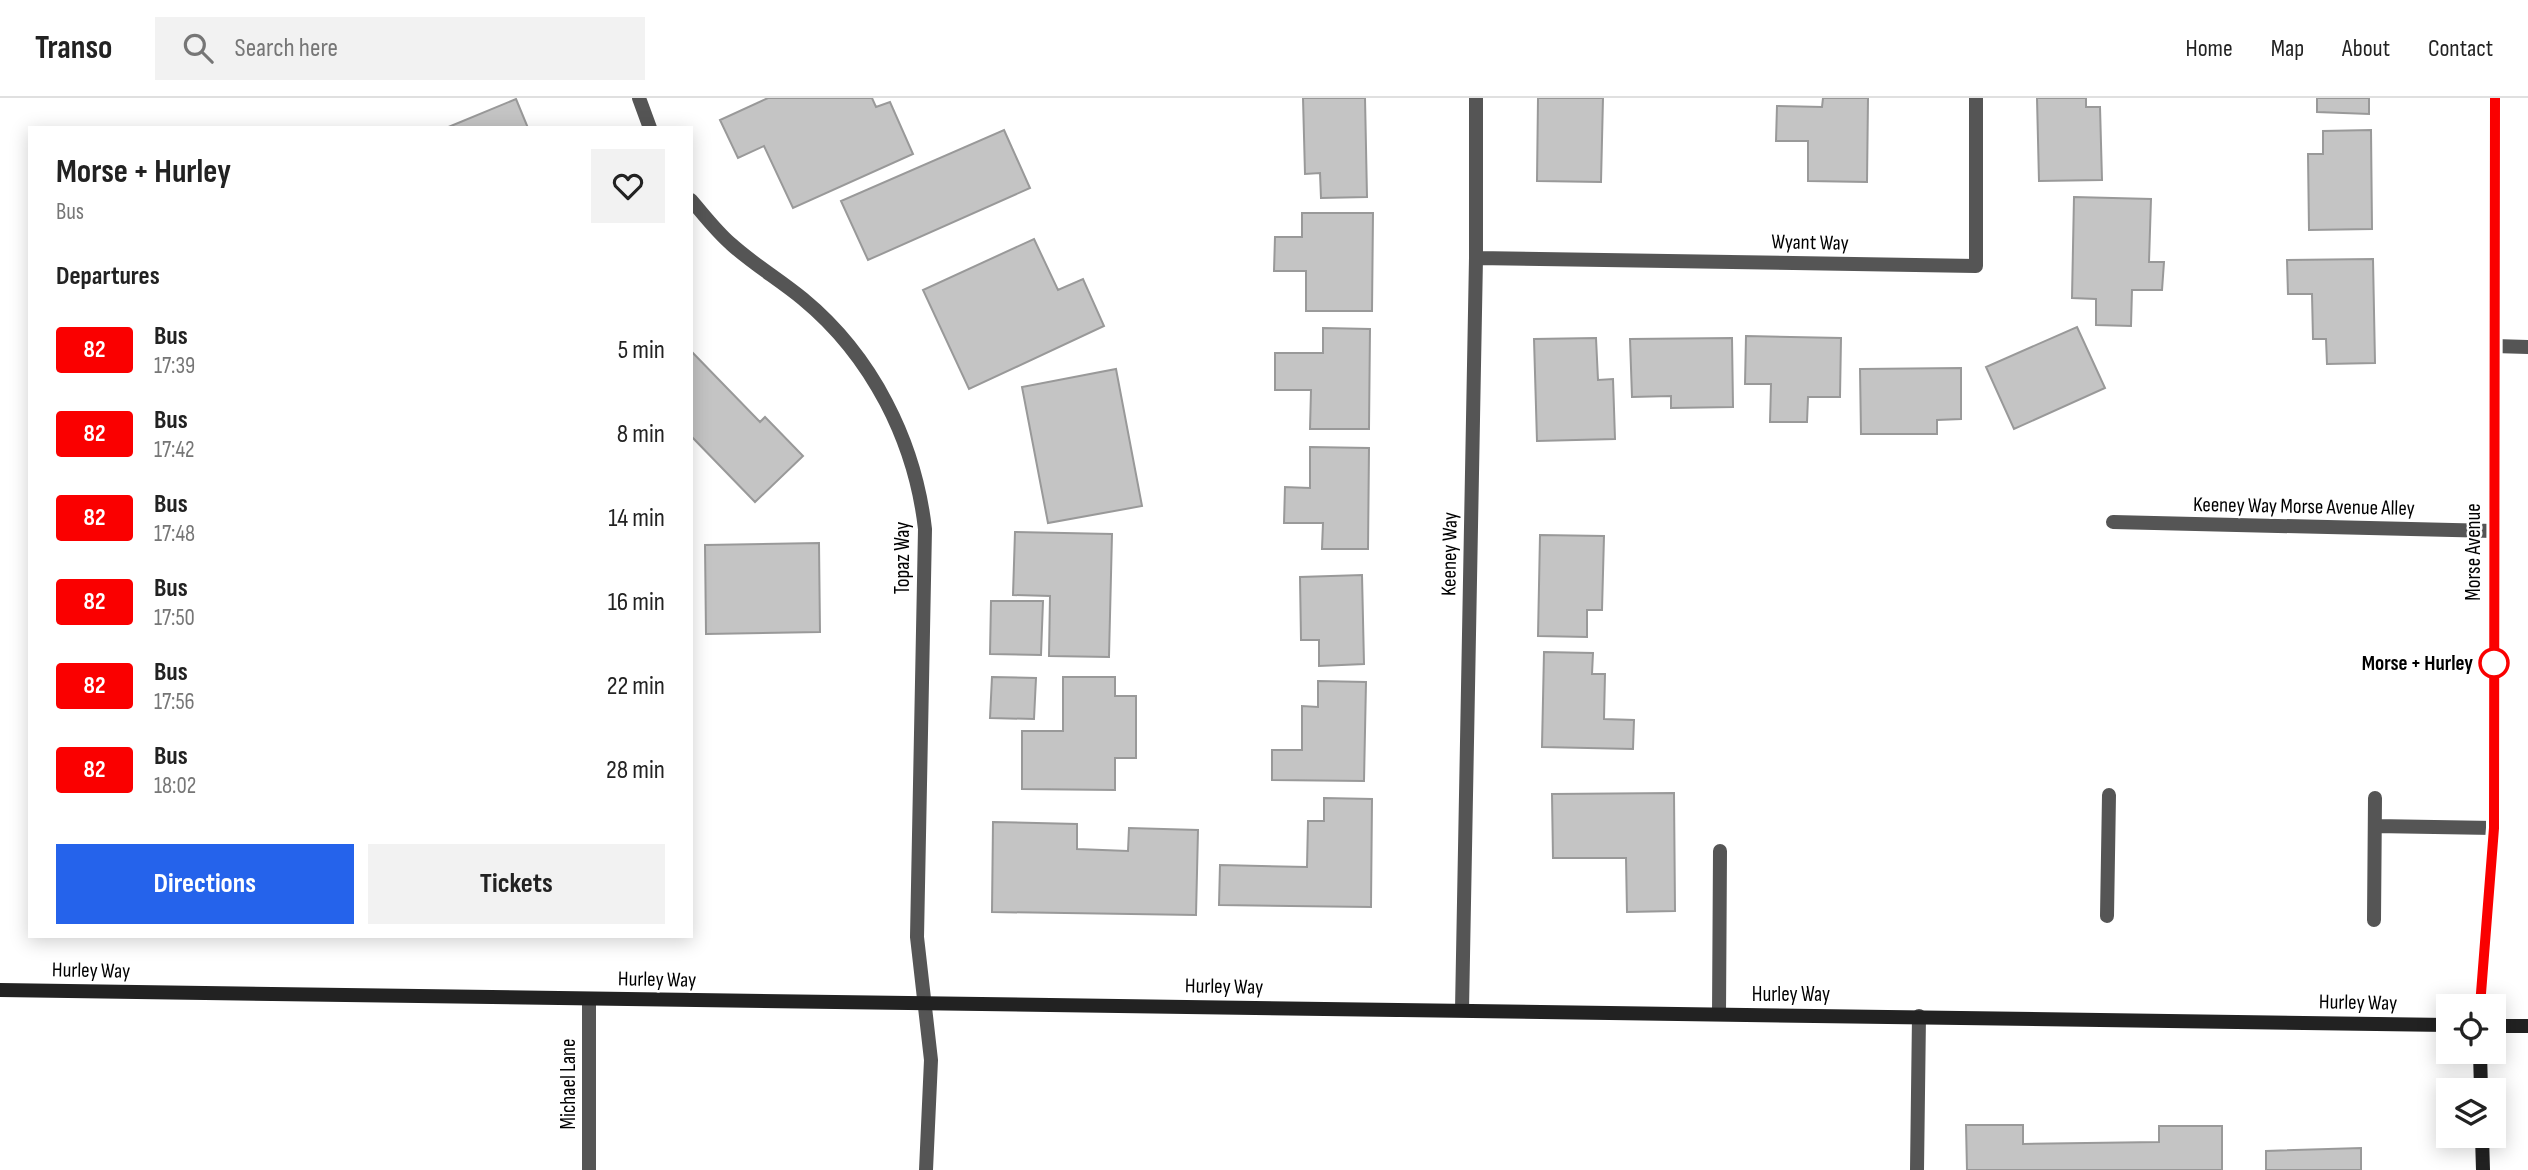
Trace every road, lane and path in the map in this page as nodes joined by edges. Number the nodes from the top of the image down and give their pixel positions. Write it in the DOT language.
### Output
graph roads {
  1 [pos="639,98"];
  2 [pos="1476,98"];
  3 [pos="1976,98"];
  4 [pos="2495,98"];
  5 [pos="649,126"];
  6 [pos="693,202"];
  7 [pos="1476,258"];
  8 [pos="2494,346"];
  9 [pos="2528,347"];
  10 [pos="2113,522"];
  11 [pos="2494,531"];
  12 [pos="2109,795"];
  13 [pos="2375,798"];
  14 [pos="2375,826"];
  15 [pos="2494,828"];
  16 [pos="1720,851"];
  17 [pos="2107,916"];
  18 [pos="2374,920"];
  19 [pos="0,990"];
  20 [pos="2481,994"];
  21 [pos="590,999"];
  22 [pos="925,1003"];
  23 [pos="1462,1010"];
  24 [pos="1719,1014"];
  25 [pos="1919,1016"];
  26 [pos="2436,1025"];
  27 [pos="2506,1026"];
  28 [pos="2528,1026"];
  29 [pos="2482,1148"];
  30 [pos="590,1170"];
  31 [pos="926,1170"];
  32 [pos="1917,1170"];
  33 [pos="2483,1170"];
  1 -- 5 [label="street"];
  2 -- 7 [label="street, Keeney Way"];
  3 -- 7 [label="street, Wyant Way"];
  4 -- 8 [label="street, Morse Avenue"];
  6 -- 22 [label="street, Topaz Way"];
  7 -- 23 [label="street, Keeney Way"];
  8 -- 9 [label="street"];
  8 -- 11 [label="street, Morse Avenue"];
  10 -- 11 [label="street, Keeney Way Morse Avenue Alley"];
  11 -- 15 [label="street, Morse Avenue"];
  12 -- 17 [label="street"];
  13 -- 14 [label="street"];
  14 -- 15 [label="street"];
  14 -- 18 [label="street"];
  15 -- 20 [label="street, Morse Avenue"];
  16 -- 24 [label="street"];
  19 -- 21 [label="street, Hurley Way"];
  21 -- 22 [label="street, Hurley Way"];
  21 -- 30 [label="street, Michael Lane"];
  22 -- 23 [label="street, Hurley Way"];
  22 -- 31 [label="street"];
  23 -- 24 [label="street, Hurley Way"];
  24 -- 25 [label="street, Hurley Way"];
  25 -- 26 [label="street, Hurley Way"];
  25 -- 32 [label="street"];
  27 -- 28 [label="street"];
  29 -- 33 [label="street"];
}
